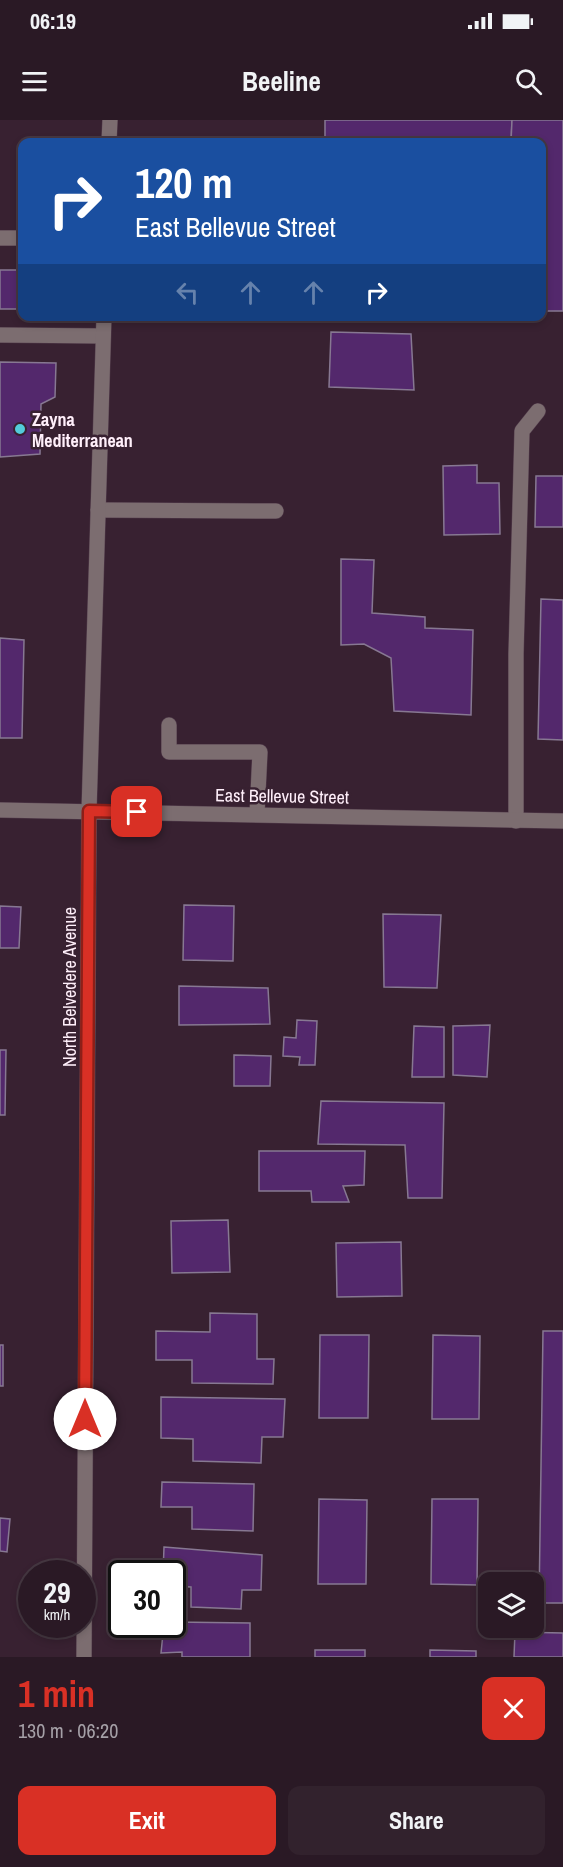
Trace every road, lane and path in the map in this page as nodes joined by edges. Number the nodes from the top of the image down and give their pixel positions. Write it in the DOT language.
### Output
graph roads {
  1 [pos="110,120"];
  2 [pos="109,138"];
  3 [pos="0,238"];
  4 [pos="18,238"];
  5 [pos="104,321"];
  6 [pos="0,335"];
  7 [pos="103,336"];
  8 [pos="538,411"];
  9 [pos="98,510"];
  10 [pos="276,511"];
  11 [pos="169,725"];
  12 [pos="0,810"];
  13 [pos="89,811"];
  14 [pos="257,814"];
  15 [pos="516,820"];
  16 [pos="563,822"];
  17 [pos="84,1657"];
  1 -- 2 [label="street"];
  3 -- 4 [label="street"];
  5 -- 7 [label="street, North Belvedere Avenue"];
  6 -- 7 [label="street"];
  7 -- 9 [label="street, North Belvedere Avenue"];
  8 -- 15 [label="street"];
  9 -- 10 [label="street"];
  9 -- 13 [label="street, North Belvedere Avenue"];
  11 -- 14 [label="street"];
  12 -- 13 [label="street, East Bellevue Street"];
  13 -- 14 [label="street, East Bellevue Street"];
  13 -- 17 [label="street, North Belvedere Avenue"];
  14 -- 15 [label="street, East Bellevue Street"];
  15 -- 16 [label="street, East Bellevue Street"];
}
